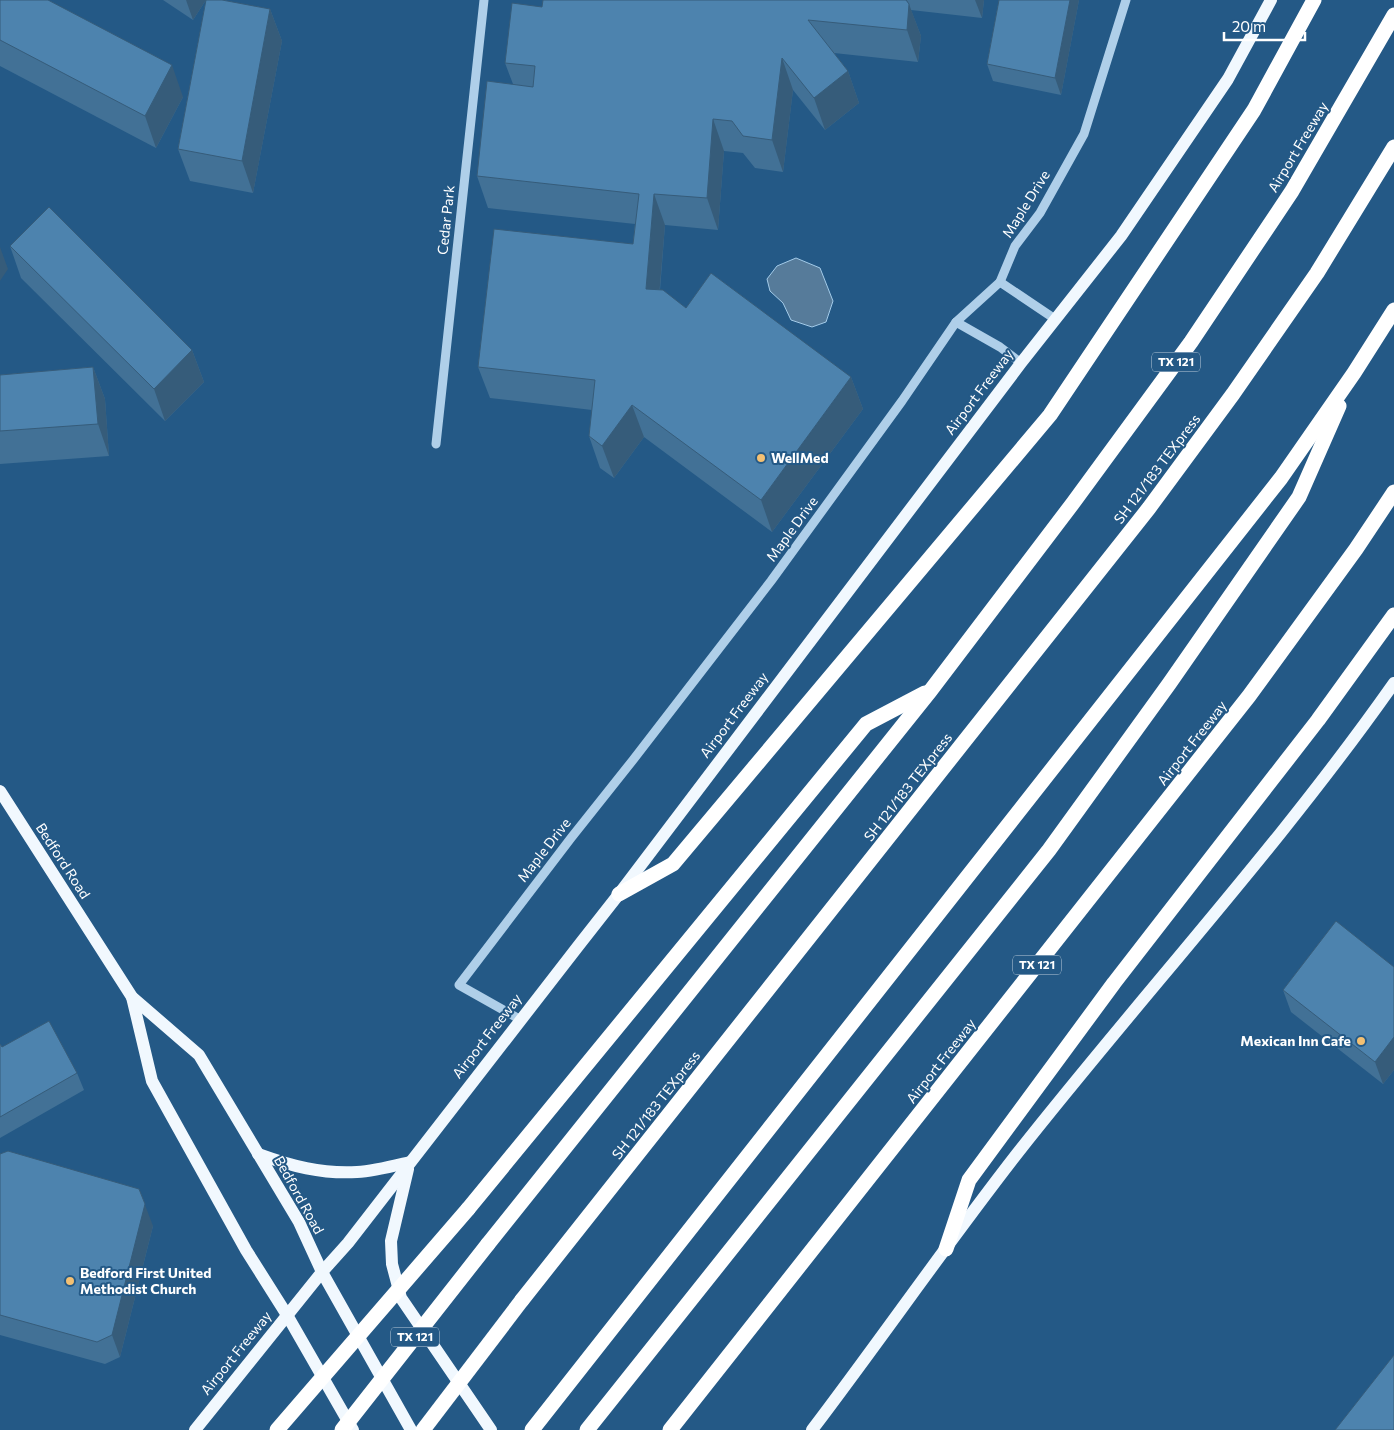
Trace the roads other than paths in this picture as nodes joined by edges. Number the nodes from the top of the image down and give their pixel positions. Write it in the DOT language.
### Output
graph roads {
  1 [pos="484,0"];
  2 [pos="1126,0"];
  3 [pos="1271,0"];
  4 [pos="1314,0"];
  5 [pos="1394,15"];
  6 [pos="1394,147"];
  7 [pos="1000,282"];
  8 [pos="1394,310"];
  9 [pos="1055,320"];
  10 [pos="956,322"];
  11 [pos="1021,363"];
  12 [pos="1354,373"];
  13 [pos="436,444"];
  14 [pos="1394,492"];
  15 [pos="1394,615"];
  16 [pos="1394,683"];
  17 [pos="931,690"];
  18 [pos="0,792"];
  19 [pos="619,894"];
  20 [pos="132,997"];
  21 [pos="521,1020"];
  22 [pos="258,1154"];
  23 [pos="410,1162"];
  24 [pos="946,1249"];
  25 [pos="322,1272"];
  26 [pos="288,1315"];
  27 [pos="195,1430"];
  28 [pos="277,1430"];
  29 [pos="342,1430"];
  30 [pos="353,1430"];
  31 [pos="411,1430"];
  32 [pos="422,1430"];
  33 [pos="491,1430"];
  34 [pos="532,1430"];
  35 [pos="587,1430"];
  36 [pos="670,1430"];
  37 [pos="812,1430"];
  1 -- 13 [label="street, Cedar Park"];
  2 -- 7 [label="street, Maple Drive"];
  3 -- 9 [label="main road, Airport Freeway"];
  4 -- 19 [label="highway"];
  5 -- 17 [label="highway, Airport Freeway / TX 121"];
  6 -- 32 [label="highway, SH 121/183 TEXpress, bridge"];
  7 -- 9 [label="street"];
  7 -- 10 [label="street, Maple Drive"];
  8 -- 12 [label="highway"];
  9 -- 11 [label="main road, Airport Freeway"];
  10 -- 11 [label="street"];
  10 -- 21 [label="street, Maple Drive"];
  11 -- 19 [label="main road, Airport Freeway"];
  12 -- 34 [label="highway"];
  12 -- 35 [label="highway"];
  14 -- 36 [label="highway, Airport Freeway / TX 121"];
  15 -- 24 [label="highway"];
  16 -- 24 [label="main road"];
  17 -- 28 [label="highway, bridge"];
  17 -- 29 [label="highway, Airport Freeway / TX 121, bridge"];
  18 -- 20 [label="main road, Bedford Road"];
  19 -- 21 [label="main road, Airport Freeway"];
  20 -- 22 [label="main road, Bedford Road"];
  20 -- 26 [label="main road, Bedford Road"];
  21 -- 23 [label="main road, Airport Freeway"];
  22 -- 23 [label="main road"];
  22 -- 25 [label="main road, Bedford Road"];
  23 -- 25 [label="main road, Airport Freeway"];
  23 -- 33 [label="main road"];
  24 -- 37 [label="main road"];
  25 -- 26 [label="main road, Airport Freeway"];
  25 -- 31 [label="main road, Bedford Road"];
  26 -- 27 [label="main road, Airport Freeway"];
  26 -- 30 [label="main road, Bedford Road"];
}
